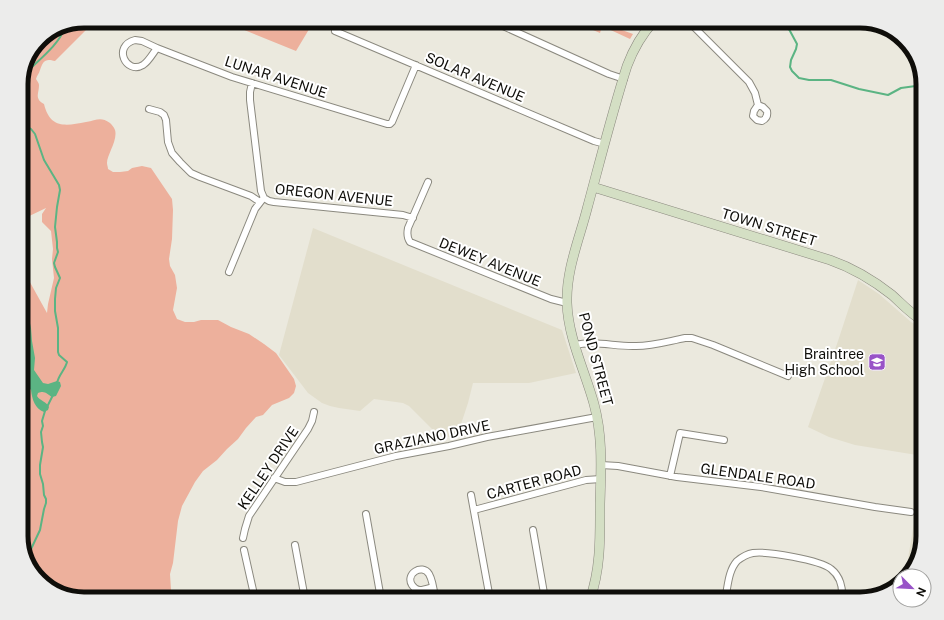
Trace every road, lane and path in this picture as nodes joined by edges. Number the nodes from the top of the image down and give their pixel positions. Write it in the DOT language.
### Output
graph roads {
  1 [pos="507,28"];
  2 [pos="649,28"];
  3 [pos="695,28"];
  4 [pos="335,31"];
  5 [pos="157,48"];
  6 [pos="416,65"];
  7 [pos="624,79"];
  8 [pos="252,83"];
  9 [pos="758,105"];
  10 [pos="149,109"];
  11 [pos="605,144"];
  12 [pos="428,182"];
  13 [pos="593,187"];
  14 [pos="262,200"];
  15 [pos="413,218"];
  16 [pos="229,272"];
  17 [pos="567,302"];
  18 [pos="916,316"];
  19 [pos="575,345"];
  20 [pos="788,376"];
  21 [pos="314,412"];
  22 [pos="597,417"];
  23 [pos="724,440"];
  24 [pos="601,465"];
  25 [pos="670,476"];
  26 [pos="274,478"];
  27 [pos="601,479"];
  28 [pos="471,495"];
  29 [pos="474,510"];
  30 [pos="911,512"];
  31 [pos="366,514"];
  32 [pos="533,530"];
  33 [pos="243,538"];
  34 [pos="295,545"];
  35 [pos="244,550"];
  36 [pos="433,587"];
  37 [pos="253,592"];
  38 [pos="304,592"];
  39 [pos="380,592"];
  40 [pos="434,592"];
  41 [pos="489,592"];
  42 [pos="544,592"];
  43 [pos="592,592"];
  44 [pos="727,592"];
  45 [pos="843,592"];
  1 -- 7 [label="street"];
  2 -- 7 [label="main road, POND STREET"];
  3 -- 9 [label="street"];
  4 -- 6 [label="street, SOLAR AVENUE"];
  5 -- 5 [label="street, LUNAR AVENUE"];
  5 -- 8 [label="street, LUNAR AVENUE"];
  6 -- 8 [label="street, LUNAR AVENUE"];
  6 -- 11 [label="street, SOLAR AVENUE"];
  7 -- 11 [label="main road, POND STREET"];
  8 -- 14 [label="street"];
  10 -- 14 [label="street"];
  11 -- 13 [label="main road, POND STREET"];
  12 -- 15 [label="street"];
  13 -- 17 [label="main road, POND STREET"];
  13 -- 18 [label="main road, TOWN STREET"];
  14 -- 15 [label="street, OREGON AVENUE"];
  14 -- 16 [label="street, OREGON AVENUE"];
  15 -- 17 [label="street, DEWEY AVENUE"];
  17 -- 19 [label="main road, POND STREET"];
  19 -- 20 [label="street"];
  19 -- 22 [label="main road, POND STREET"];
  21 -- 26 [label="street, KELLEY DRIVE"];
  22 -- 24 [label="main road, POND STREET"];
  22 -- 26 [label="street, GRAZIANO DRIVE"];
  23 -- 25 [label="street"];
  24 -- 25 [label="street, GLENDALE ROAD"];
  24 -- 27 [label="main road, POND STREET"];
  25 -- 30 [label="street, GLENDALE ROAD"];
  26 -- 33 [label="street, KELLEY DRIVE"];
  27 -- 29 [label="street, CARTER ROAD"];
  27 -- 43 [label="main road, POND STREET"];
  28 -- 29 [label="street"];
  29 -- 41 [label="street"];
  31 -- 39 [label="street"];
  32 -- 42 [label="street"];
  34 -- 38 [label="street"];
  35 -- 37 [label="street"];
  36 -- 40 [label="street"];
  44 -- 45 [label="street"];
}
